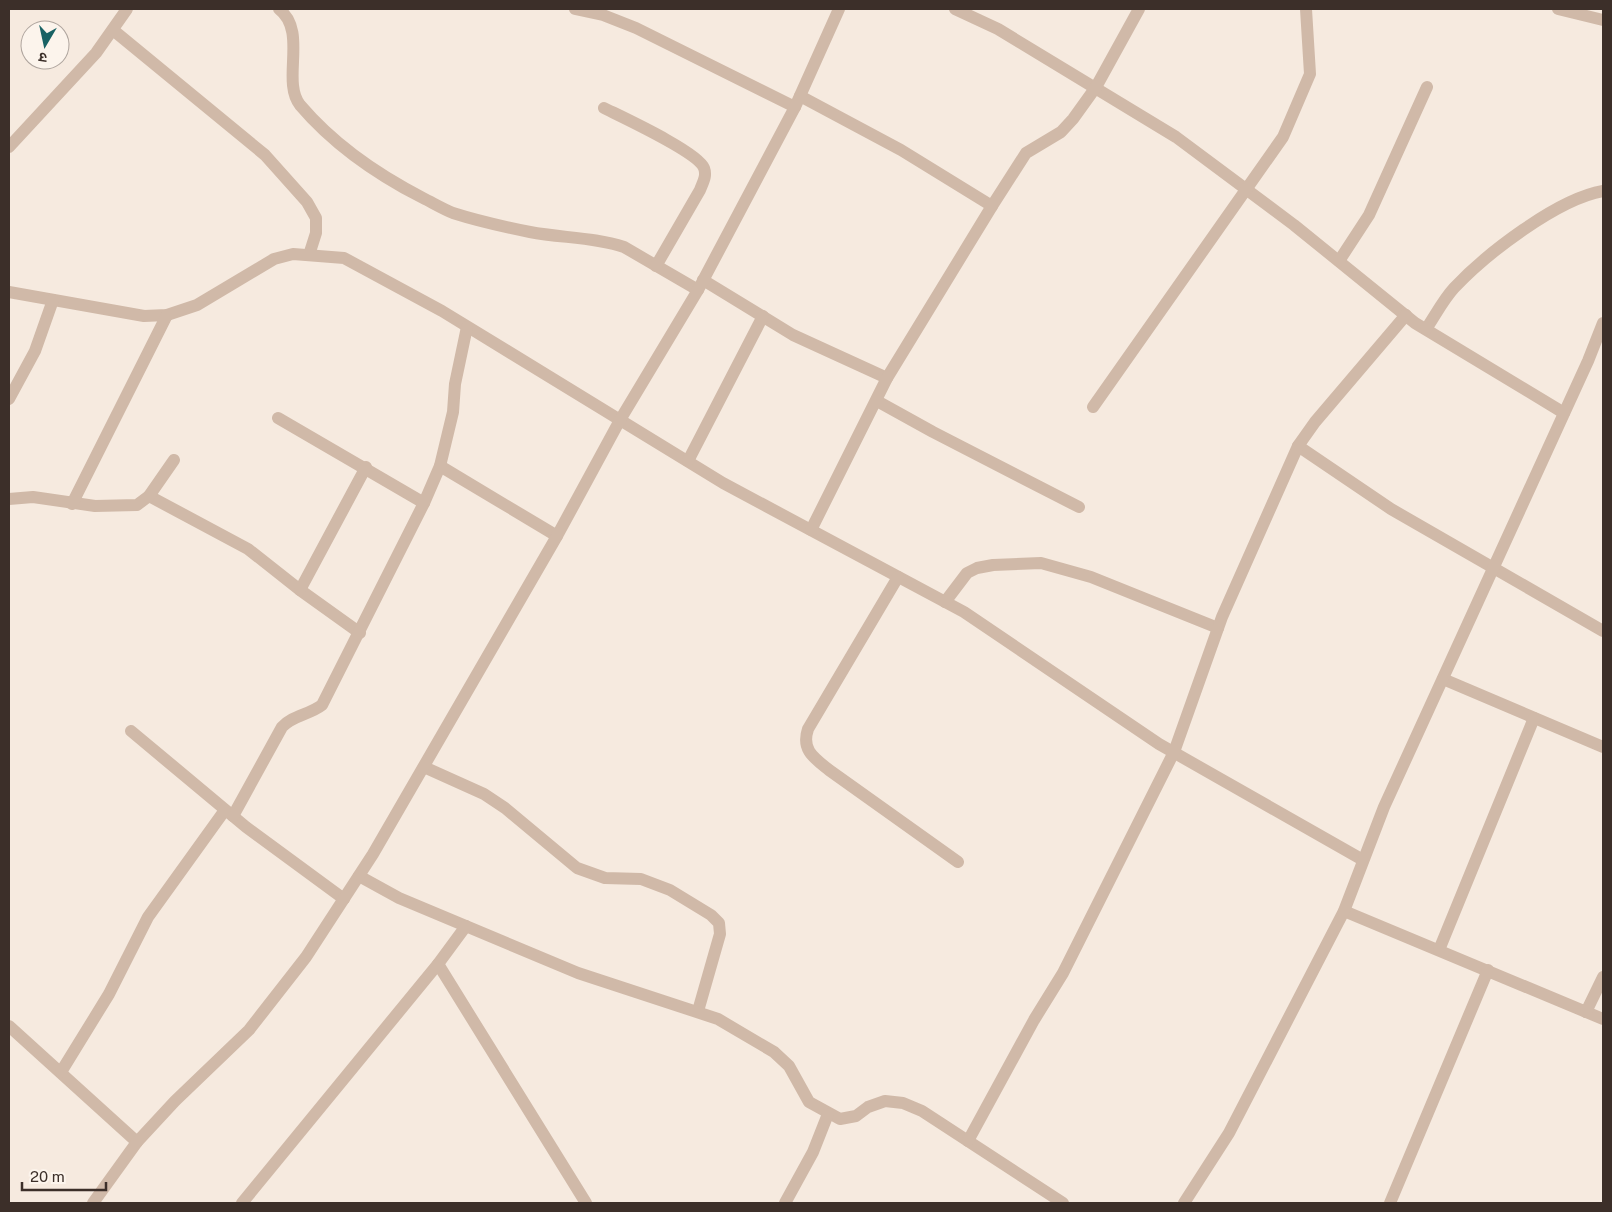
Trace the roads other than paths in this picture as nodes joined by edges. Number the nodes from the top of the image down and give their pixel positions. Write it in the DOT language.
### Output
graph roads {
  1 [pos="127,9"];
  2 [pos="575,9"];
  3 [pos="839,9"];
  4 [pos="954,9"];
  5 [pos="1139,9"];
  6 [pos="1306,9"];
  7 [pos="1558,9"];
  8 [pos="286,10"];
  9 [pos="1603,20"];
  10 [pos="113,30"];
  11 [pos="1096,87"];
  12 [pos="1427,87"];
  13 [pos="797,101"];
  14 [pos="604,108"];
  15 [pos="9,147"];
  16 [pos="1246,190"];
  17 [pos="1603,191"];
  18 [pos="992,206"];
  19 [pos="310,255"];
  20 [pos="1338,261"];
  21 [pos="656,266"];
  22 [pos="701,285"];
  23 [pos="9,292"];
  24 [pos="53,300"];
  25 [pos="168,315"];
  26 [pos="1406,315"];
  27 [pos="763,316"];
  28 [pos="1603,323"];
  29 [pos="467,327"];
  30 [pos="1426,330"];
  31 [pos="888,378"];
  32 [pos="9,399"];
  33 [pos="876,401"];
  34 [pos="1093,407"];
  35 [pos="1564,413"];
  36 [pos="278,418"];
  37 [pos="620,420"];
  38 [pos="1298,446"];
  39 [pos="174,460"];
  40 [pos="688,461"];
  41 [pos="440,466"];
  42 [pos="366,468"];
  43 [pos="149,496"];
  44 [pos="9,500"];
  45 [pos="424,503"];
  46 [pos="72,504"];
  47 [pos="1079,507"];
  48 [pos="811,530"];
  49 [pos="557,536"];
  50 [pos="1493,570"];
  51 [pos="898,577"];
  52 [pos="300,590"];
  53 [pos="945,602"];
  54 [pos="1218,628"];
  55 [pos="1603,631"];
  56 [pos="360,633"];
  57 [pos="1442,679"];
  58 [pos="1534,718"];
  59 [pos="131,731"];
  60 [pos="1603,747"];
  61 [pos="1174,752"];
  62 [pos="424,767"];
  63 [pos="229,813"];
  64 [pos="1363,860"];
  65 [pos="958,862"];
  66 [pos="359,876"];
  67 [pos="344,899"];
  68 [pos="1344,911"];
  69 [pos="466,926"];
  70 [pos="1439,950"];
  71 [pos="438,964"];
  72 [pos="1488,970"];
  73 [pos="1603,977"];
  74 [pos="698,1011"];
  75 [pos="1586,1012"];
  76 [pos="1603,1019"];
  77 [pos="9,1026"];
  78 [pos="61,1072"];
  79 [pos="828,1114"];
  80 [pos="968,1141"];
  81 [pos="137,1142"];
  82 [pos="1057,1201"];
  83 [pos="93,1203"];
  84 [pos="242,1203"];
  85 [pos="586,1203"];
  86 [pos="786,1203"];
  87 [pos="1184,1203"];
  88 [pos="1390,1203"];
  1 -- 10 [label="street"];
  2 -- 13 [label="street"];
  3 -- 13 [label="street"];
  4 -- 11 [label="street"];
  5 -- 11 [label="street"];
  6 -- 16 [label="street"];
  7 -- 9 [label="street"];
  8 -- 21 [label="street"];
  10 -- 15 [label="street"];
  10 -- 19 [label="street"];
  11 -- 16 [label="street"];
  11 -- 18 [label="street"];
  12 -- 20 [label="street"];
  13 -- 18 [label="street"];
  13 -- 22 [label="street"];
  14 -- 21 [label="street"];
  16 -- 20 [label="street"];
  16 -- 34 [label="street"];
  17 -- 30 [label="street"];
  18 -- 31 [label="street"];
  19 -- 25 [label="street"];
  19 -- 29 [label="street"];
  20 -- 26 [label="street"];
  21 -- 22 [label="street"];
  22 -- 27 [label="street"];
  22 -- 37 [label="street"];
  23 -- 24 [label="street"];
  24 -- 25 [label="street"];
  24 -- 32 [label="street"];
  25 -- 46 [label="street"];
  26 -- 30 [label="street"];
  26 -- 38 [label="street"];
  27 -- 31 [label="street"];
  27 -- 40 [label="street"];
  28 -- 35 [label="street"];
  29 -- 37 [label="street"];
  29 -- 41 [label="street"];
  30 -- 35 [label="street"];
  31 -- 33 [label="street"];
  33 -- 47 [label="street"];
  33 -- 48 [label="street"];
  35 -- 50 [label="street"];
  36 -- 42 [label="street"];
  37 -- 40 [label="street"];
  37 -- 49 [label="street"];
  38 -- 50 [label="street"];
  38 -- 54 [label="street"];
  39 -- 43 [label="street"];
  40 -- 48 [label="street"];
  41 -- 45 [label="street"];
  41 -- 49 [label="street"];
  42 -- 45 [label="street"];
  42 -- 52 [label="street"];
  43 -- 46 [label="street"];
  43 -- 52 [label="street"];
  44 -- 46 [label="street"];
  45 -- 56 [label="street"];
  48 -- 51 [label="street"];
  49 -- 62 [label="street"];
  50 -- 55 [label="street"];
  50 -- 57 [label="street"];
  51 -- 53 [label="street"];
  51 -- 65 [label="street"];
  52 -- 56 [label="street"];
  53 -- 54 [label="street"];
  53 -- 61 [label="street"];
  54 -- 61 [label="street"];
  56 -- 63 [label="street"];
  57 -- 58 [label="street"];
  57 -- 64 [label="street"];
  58 -- 60 [label="street"];
  58 -- 70 [label="street"];
  59 -- 63 [label="street"];
  61 -- 64 [label="street"];
  61 -- 80 [label="street"];
  62 -- 66 [label="street"];
  62 -- 74 [label="street"];
  63 -- 67 [label="street"];
  63 -- 78 [label="street"];
  64 -- 68 [label="street"];
  66 -- 67 [label="street"];
  66 -- 69 [label="street"];
  67 -- 81 [label="street"];
  68 -- 70 [label="street"];
  68 -- 87 [label="street"];
  69 -- 71 [label="street"];
  69 -- 74 [label="street"];
  70 -- 72 [label="street"];
  71 -- 84 [label="street"];
  71 -- 85 [label="street"];
  72 -- 75 [label="street"];
  72 -- 88 [label="street"];
  73 -- 75 [label="street"];
  74 -- 79 [label="street"];
  75 -- 76 [label="street"];
  77 -- 78 [label="street"];
  78 -- 81 [label="street"];
  79 -- 80 [label="street"];
  79 -- 86 [label="street"];
  80 -- 82 [label="street"];
  81 -- 83 [label="street"];
}
